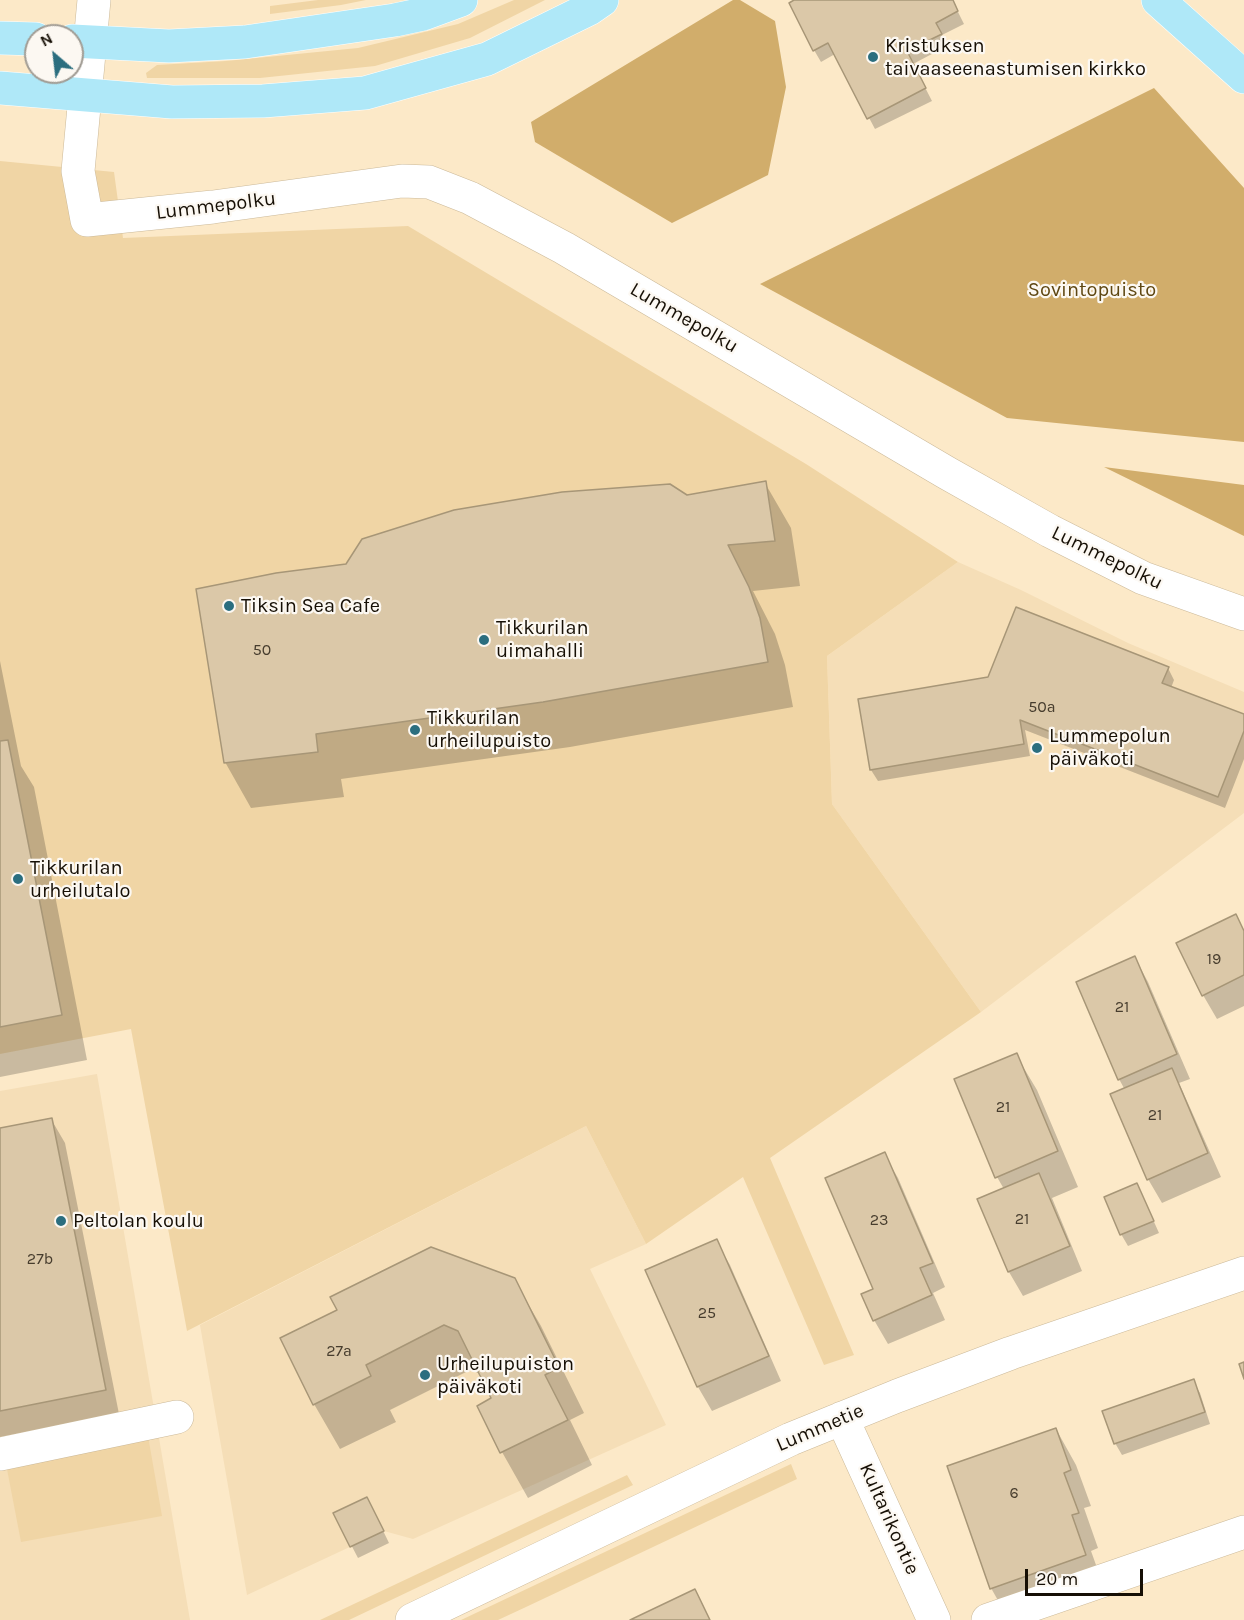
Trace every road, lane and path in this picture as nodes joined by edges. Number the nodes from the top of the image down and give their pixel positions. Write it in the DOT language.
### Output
graph roads {
  1 [pos="94,0"];
  2 [pos="461,0"];
  3 [pos="602,0"];
  4 [pos="1158,0"];
  5 [pos="1185,0"];
  6 [pos="84,32"];
  7 [pos="0,38"];
  8 [pos="24,39"];
  9 [pos="84,41"];
  10 [pos="1235,68"];
  11 [pos="84,82"];
  12 [pos="0,88"];
  13 [pos="85,96"];
  14 [pos="1244,614"];
  15 [pos="1244,1272"];
  16 [pos="177,1417"];
  17 [pos="842,1418"];
  18 [pos="0,1454"];
  19 [pos="1244,1532"];
  20 [pos="412,1620"];
  21 [pos="934,1620"];
  22 [pos="988,1620"];
  1 -- 6 [label="street"];
  2 -- 9 [label="main road"];
  3 -- 13 [label="main road"];
  4 -- 10 [label="main road"];
  5 -- 10 [label="main road"];
  7 -- 8 [label="main road"];
  11 -- 13 [label="street"];
  12 -- 13 [label="main road"];
  13 -- 14 [label="street, Lummepolku"];
  15 -- 17 [label="street, Lummetie"];
  16 -- 18 [label="street"];
  17 -- 20 [label="street, Lummetie"];
  17 -- 21 [label="street, Kultarikontie"];
  19 -- 22 [label="street"];
}
